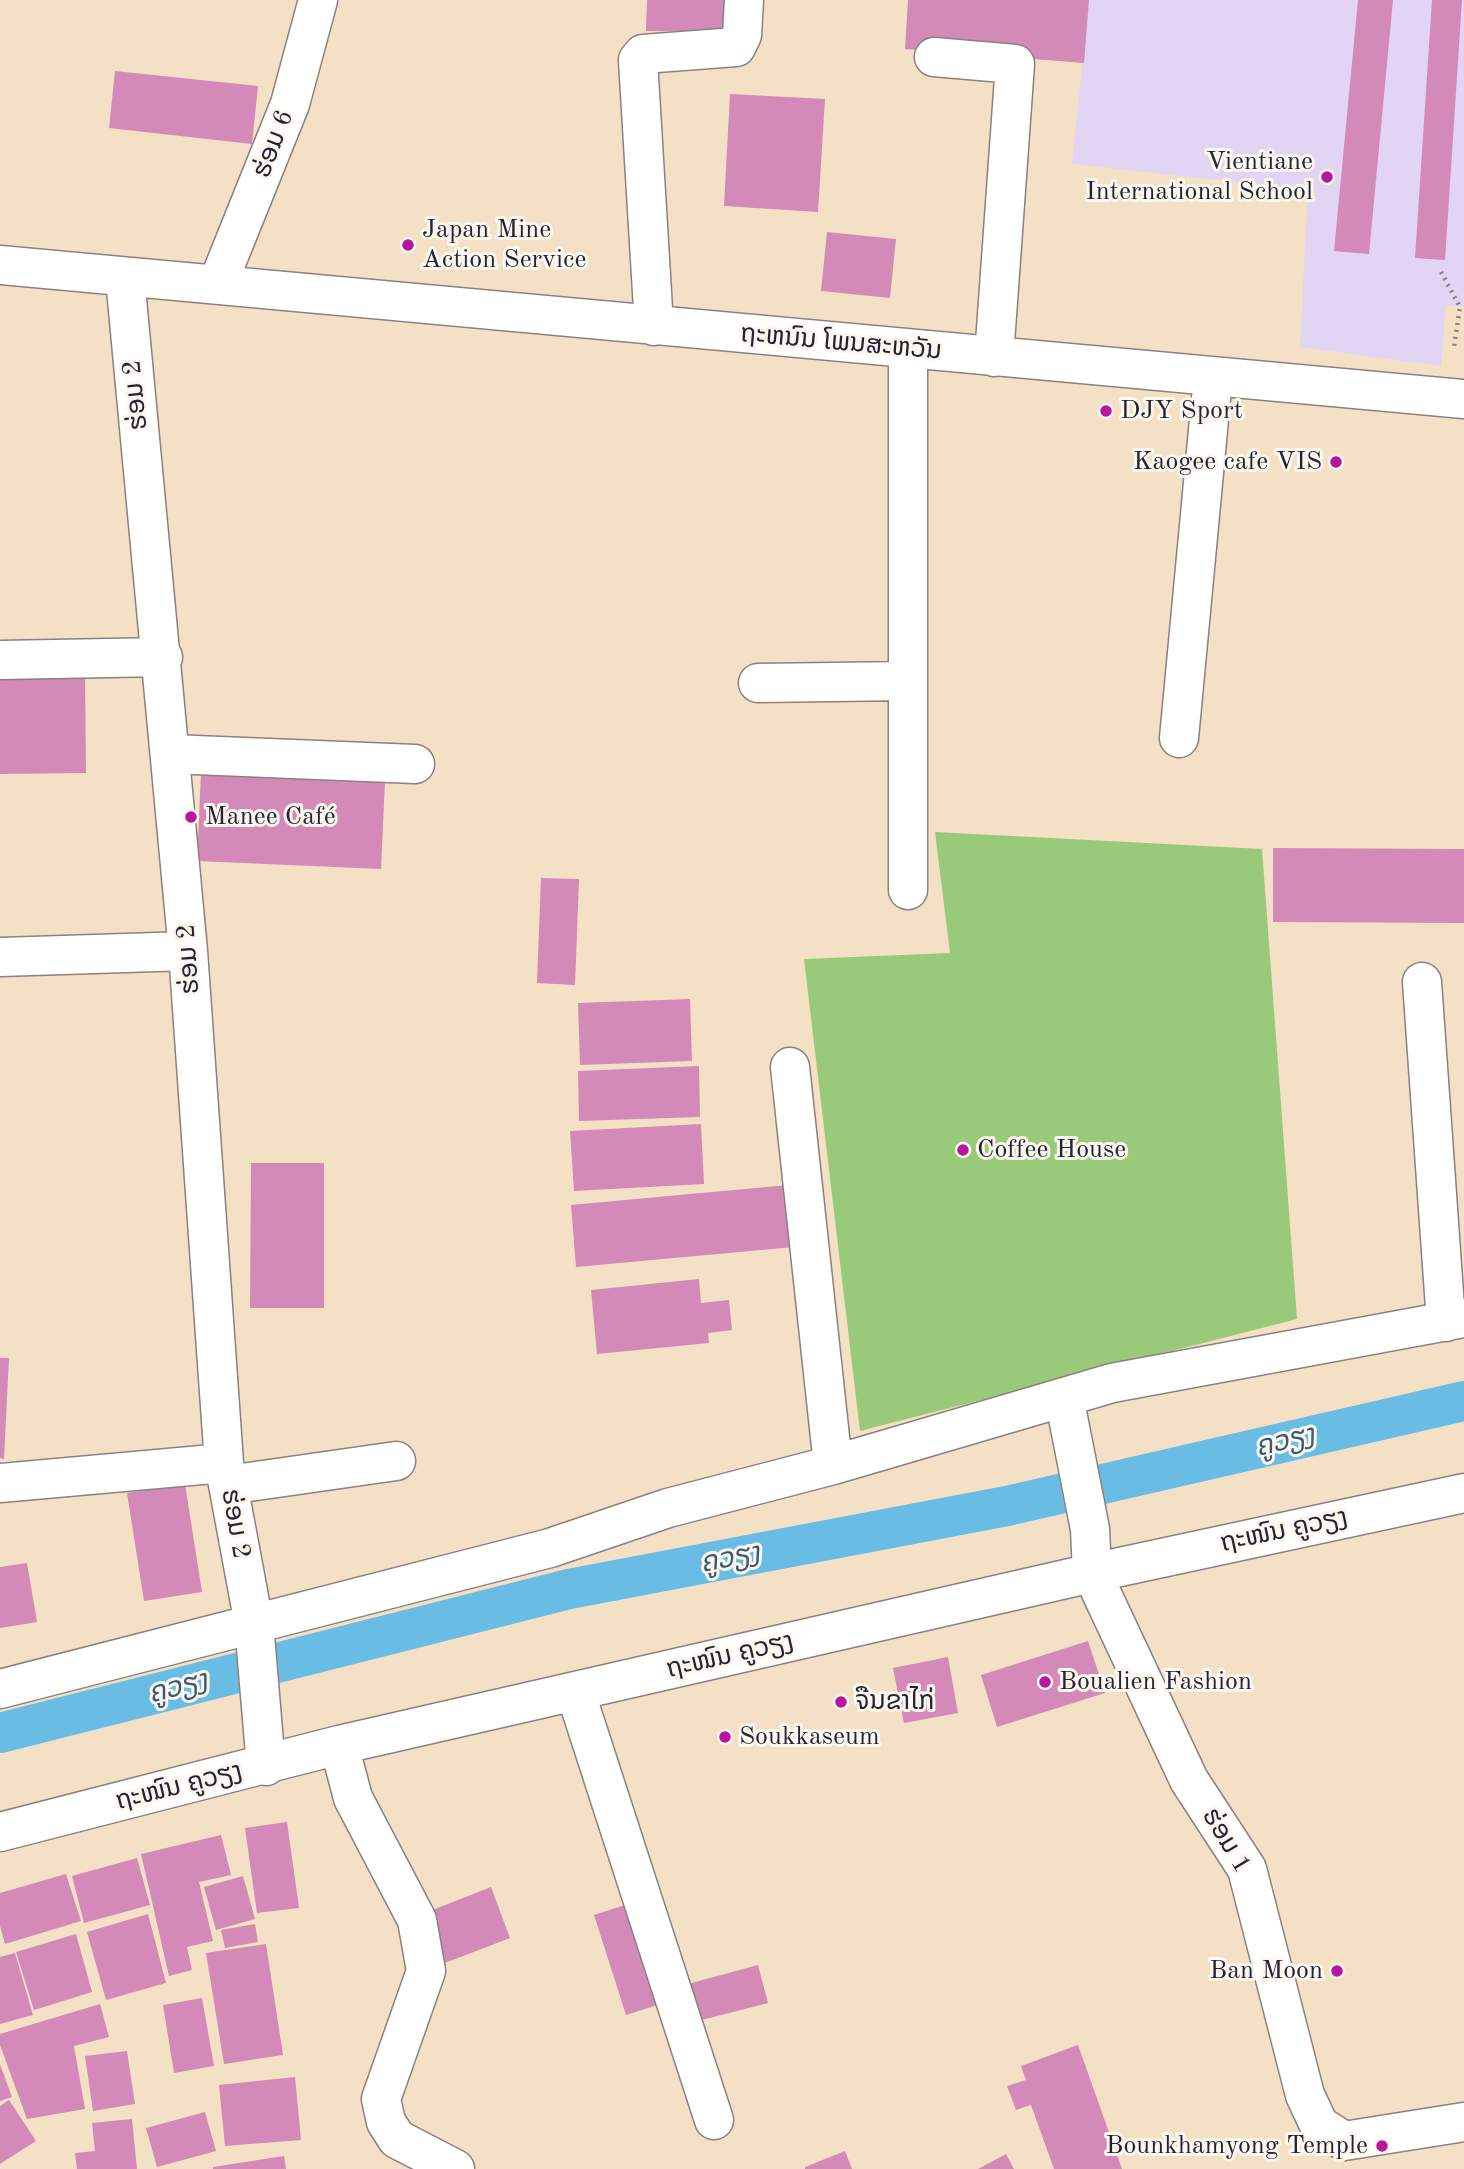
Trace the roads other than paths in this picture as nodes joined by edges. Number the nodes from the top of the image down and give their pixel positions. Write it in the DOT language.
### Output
graph roads {
  1 [pos="318,0"];
  2 [pos="744,0"];
  3 [pos="934,57"];
  4 [pos="0,265"];
  5 [pos="125,278"];
  6 [pos="218,284"];
  7 [pos="654,326"];
  8 [pos="908,349"];
  9 [pos="994,357"];
  10 [pos="1213,377"];
  11 [pos="1464,399"];
  12 [pos="163,657"];
  13 [pos="0,660"];
  14 [pos="907,681"];
  15 [pos="758,683"];
  16 [pos="1179,738"];
  17 [pos="171,754"];
  18 [pos="415,764"];
  19 [pos="908,890"];
  20 [pos="188,951"];
  21 [pos="0,957"];
  22 [pos="1422,982"];
  23 [pos="790,1067"];
  24 [pos="1455,1320"];
  25 [pos="1065,1406"];
  26 [pos="396,1461"];
  27 [pos="833,1465"];
  28 [pos="226,1474"];
  29 [pos="0,1483"];
  30 [pos="1464,1493"];
  31 [pos="1093,1573"];
  32 [pos="254,1631"];
  33 [pos="0,1689"];
  34 [pos="575,1691"];
  35 [pos="339,1745"];
  36 [pos="265,1749"];
  37 [pos="0,1832"];
  38 [pos="713,2120"];
  39 [pos="1464,2122"];
  40 [pos="455,2169"];
  1 -- 6 [label="street, ຮ່ອມ 6"];
  2 -- 7 [label="street"];
  3 -- 9 [label="street"];
  4 -- 5 [label="street, ຖະຫນົນ ໂພນສະຫວັນ"];
  5 -- 6 [label="street, ຖະຫນົນ ໂພນສະຫວັນ"];
  5 -- 12 [label="street, ຮ່ອມ 2"];
  6 -- 7 [label="street, ຖະຫນົນ ໂພນສະຫວັນ"];
  7 -- 8 [label="street, ຖະຫນົນ ໂພນສະຫວັນ"];
  8 -- 9 [label="street, ຖະຫນົນ ໂພນສະຫວັນ"];
  8 -- 14 [label="street"];
  9 -- 10 [label="street, ຖະຫນົນ ໂພນສະຫວັນ"];
  10 -- 11 [label="street, ຖະຫນົນ ໂພນສະຫວັນ"];
  10 -- 16 [label="street"];
  12 -- 13 [label="street"];
  12 -- 17 [label="street, ຮ່ອມ 2"];
  14 -- 15 [label="street"];
  14 -- 19 [label="street"];
  17 -- 18 [label="street"];
  17 -- 20 [label="street, ຮ່ອມ 2"];
  20 -- 21 [label="street"];
  20 -- 28 [label="street, ຮ່ອມ 2"];
  22 -- 24 [label="street"];
  23 -- 27 [label="street"];
  24 -- 25 [label="street"];
  25 -- 27 [label="street"];
  25 -- 31 [label="street"];
  26 -- 28 [label="street"];
  27 -- 32 [label="street"];
  28 -- 29 [label="street"];
  28 -- 32 [label="street, ຮ່ອມ 2"];
  30 -- 31 [label="street, ຖະໜົນ ຄູວຽງ"];
  31 -- 34 [label="street, ຖະໜົນ ຄູວຽງ"];
  31 -- 39 [label="street, ຮ່ອມ 1"];
  32 -- 33 [label="street"];
  32 -- 36 [label="street, ຮ່ອມ 2"];
  34 -- 35 [label="street, ຖະໜົນ ຄູວຽງ"];
  34 -- 38 [label="street"];
  35 -- 36 [label="street, ຖະໜົນ ຄູວຽງ"];
  35 -- 40 [label="street"];
  36 -- 37 [label="street, ຖະໜົນ ຄູວຽງ"];
}
